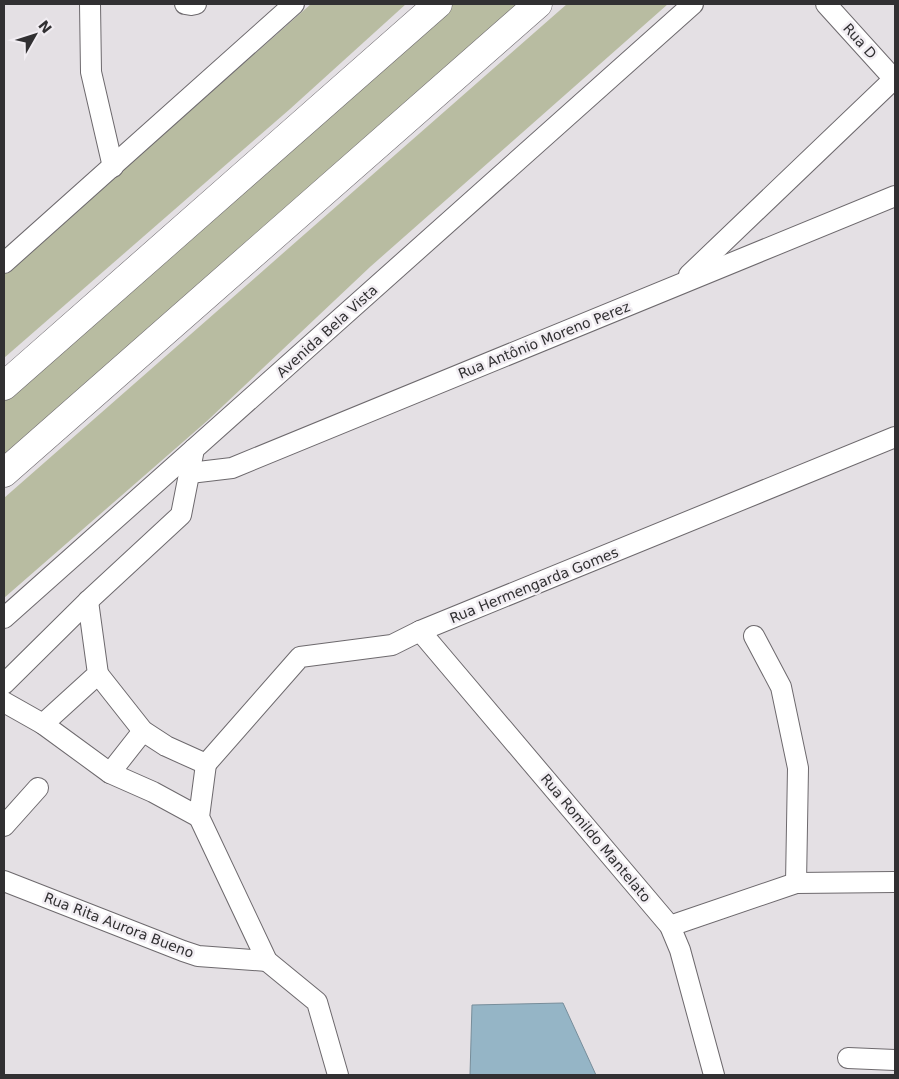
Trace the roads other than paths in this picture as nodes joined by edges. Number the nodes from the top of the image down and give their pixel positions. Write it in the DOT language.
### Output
graph roads {
  1 [pos="90,4"];
  2 [pos="185,4"];
  3 [pos="196,4"];
  4 [pos="294,4"];
  5 [pos="431,4"];
  6 [pos="438,4"];
  7 [pos="538,4"];
  8 [pos="693,4"];
  9 [pos="826,4"];
  10 [pos="386,50"];
  11 [pos="895,78"];
  12 [pos="113,167"];
  13 [pos="895,196"];
  14 [pos="4,263"];
  15 [pos="681,283"];
  16 [pos="4,386"];
  17 [pos="895,437"];
  18 [pos="194,449"];
  19 [pos="4,473"];
  20 [pos="190,473"];
  21 [pos="88,601"];
  22 [pos="4,618"];
  23 [pos="420,631"];
  24 [pos="754,636"];
  25 [pos="98,674"];
  26 [pos="4,684"];
  27 [pos="4,702"];
  28 [pos="43,724"];
  29 [pos="143,731"];
  30 [pos="206,764"];
  31 [pos="110,772"];
  32 [pos="38,788"];
  33 [pos="199,816"];
  34 [pos="4,826"];
  35 [pos="4,881"];
  36 [pos="895,882"];
  37 [pos="796,883"];
  38 [pos="670,926"];
  39 [pos="267,961"];
  40 [pos="848,1058"];
  41 [pos="895,1060"];
  42 [pos="338,1075"];
  43 [pos="714,1075"];
  1 -- 12 [label="street"];
  2 -- 3 [label="street"];
  4 -- 12 [label="street"];
  5 -- 10 [label="highway"];
  6 -- 10 [label="highway"];
  7 -- 19 [label="highway"];
  8 -- 18 [label="street, Avenida Bela Vista"];
  9 -- 11 [label="street, Rua D"];
  10 -- 16 [label="highway"];
  11 -- 15 [label="street"];
  12 -- 14 [label="street"];
  13 -- 15 [label="street, Rua Antônio Moreno Perez"];
  15 -- 20 [label="street, Rua Antônio Moreno Perez"];
  17 -- 23 [label="street, Rua Hermengarda Gomes"];
  18 -- 20 [label="street"];
  18 -- 22 [label="street, Avenida Bela Vista"];
  20 -- 21 [label="street"];
  21 -- 25 [label="street"];
  21 -- 26 [label="street"];
  23 -- 30 [label="street, Rua Hermengarda Gomes"];
  23 -- 38 [label="street, Rua Romildo Mantelato"];
  24 -- 37 [label="street"];
  25 -- 28 [label="street"];
  25 -- 29 [label="street"];
  27 -- 28 [label="street"];
  28 -- 31 [label="street"];
  29 -- 30 [label="street"];
  29 -- 31 [label="street"];
  30 -- 33 [label="street"];
  31 -- 33 [label="street"];
  32 -- 34 [label="street"];
  33 -- 39 [label="street"];
  35 -- 39 [label="street, Rua Rita Aurora Bueno"];
  36 -- 37 [label="street"];
  37 -- 38 [label="street"];
  38 -- 43 [label="street, Rua Romildo Mantelato"];
  39 -- 42 [label="street"];
  40 -- 41 [label="street"];
}
